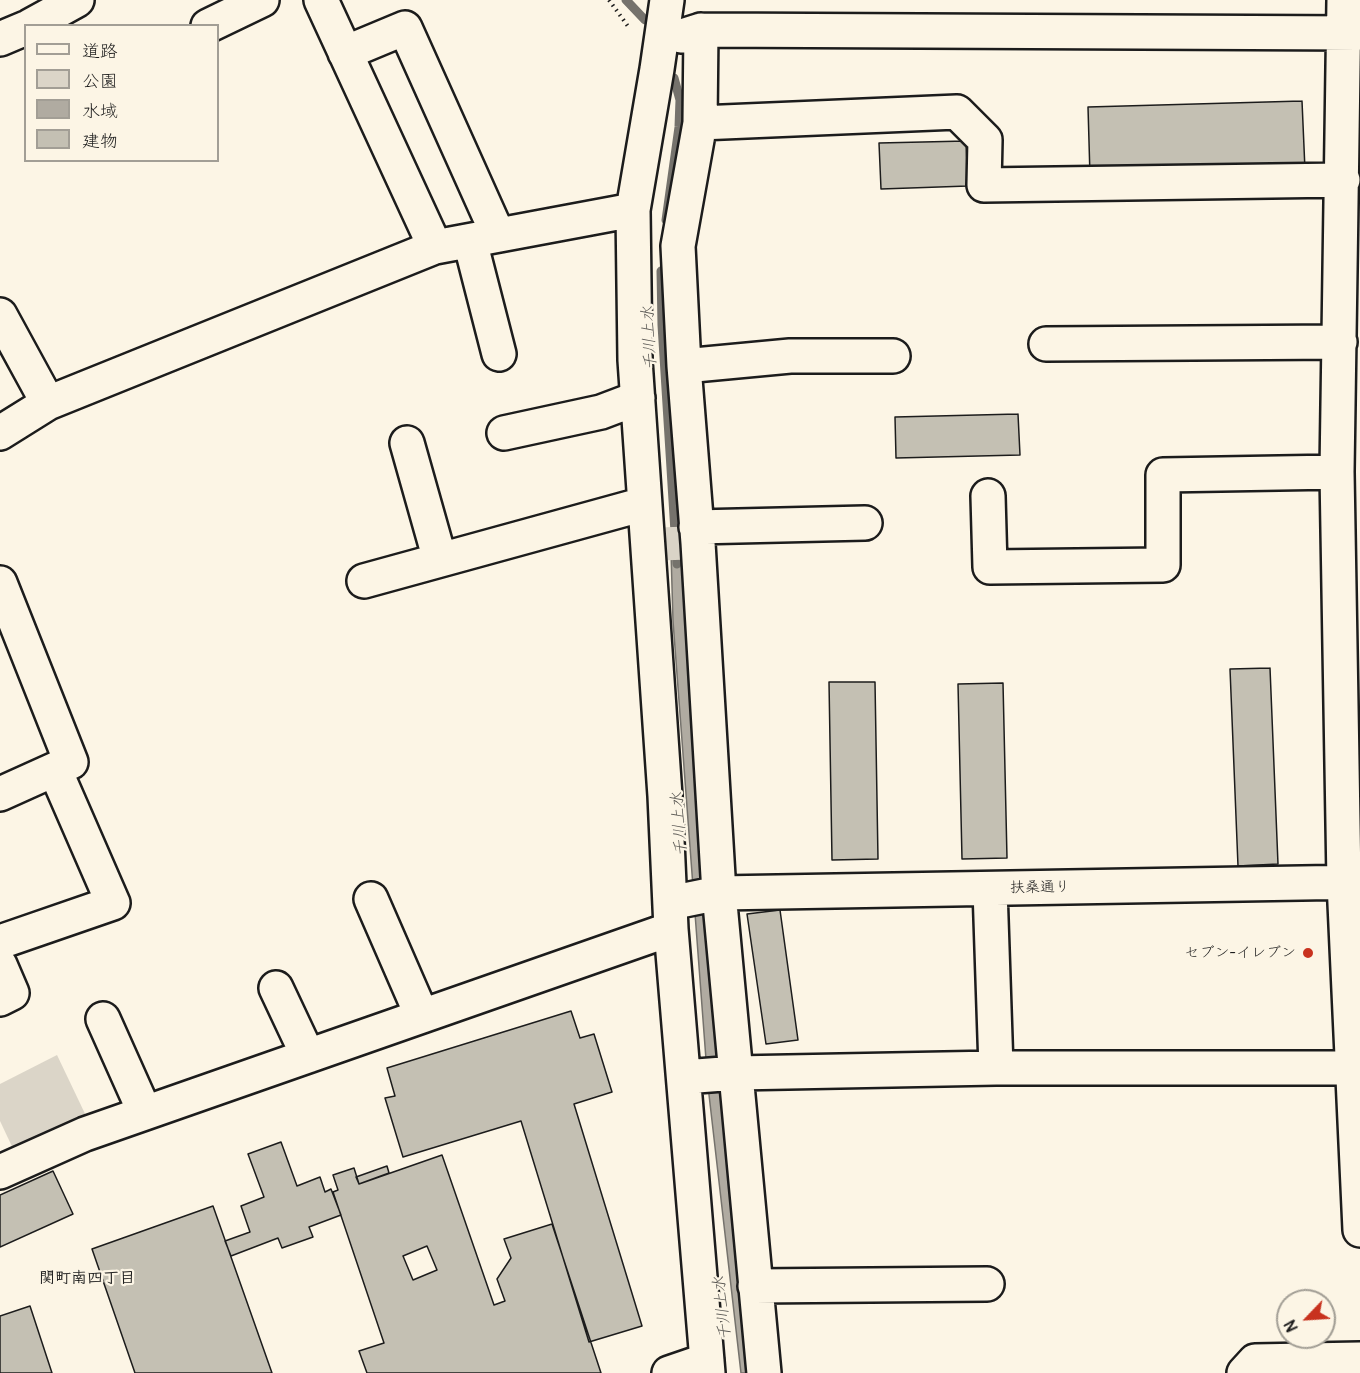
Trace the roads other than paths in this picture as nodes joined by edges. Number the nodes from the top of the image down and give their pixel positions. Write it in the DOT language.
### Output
graph roads {
  1 [pos="77,0"];
  2 [pos="262,0"];
  3 [pos="321,0"];
  4 [pos="667,0"];
  5 [pos="1344,0"];
  6 [pos="38,24"];
  7 [pos="212,24"];
  8 [pos="24,30"];
  9 [pos="701,30"];
  10 [pos="1351,33"];
  11 [pos="0,39"];
  12 [pos="662,41"];
  13 [pos="345,53"];
  14 [pos="699,123"];
  15 [pos="1343,180"];
  16 [pos="633,210"];
  17 [pos="484,238"];
  18 [pos="435,247"];
  19 [pos="679,258"];
  20 [pos="633,260"];
  21 [pos="0,315"];
  22 [pos="1340,342"];
  23 [pos="1046,344"];
  24 [pos="499,354"];
  25 [pos="893,356"];
  26 [pos="684,366"];
  27 [pos="638,398"];
  28 [pos="48,403"];
  29 [pos="1349,405"];
  30 [pos="0,433"];
  31 [pos="504,433"];
  32 [pos="408,443"];
  33 [pos="1337,472"];
  34 [pos="988,496"];
  35 [pos="644,504"];
  36 [pos="865,523"];
  37 [pos="678,540"];
  38 [pos="440,560"];
  39 [pos="1350,562"];
  40 [pos="364,581"];
  41 [pos="0,583"];
  42 [pos="54,770"];
  43 [pos="0,794"];
  44 [pos="1352,882"];
  45 [pos="990,889"];
  46 [pos="371,899"];
  47 [pos="690,904"];
  48 [pos="0,942"];
  49 [pos="0,965"];
  50 [pos="276,988"];
  51 [pos="0,999"];
  52 [pos="422,1016"];
  53 [pos="103,1018"];
  54 [pos="308,1056"];
  55 [pos="996,1068"];
  56 [pos="1353,1068"];
  57 [pos="734,1073"];
  58 [pos="689,1076"];
  59 [pos="145,1113"];
  60 [pos="0,1172"];
  61 [pos="1360,1230"];
  62 [pos="987,1284"];
  63 [pos="755,1286"];
  64 [pos="1360,1359"];
  65 [pos="707,1367"];
  66 [pos="669,1373"];
  67 [pos="764,1373"];
  68 [pos="1244,1373"];
  1 -- 6 [label="street"];
  2 -- 7 [label="street"];
  3 -- 13 [label="street"];
  4 -- 12 [label="street"];
  5 -- 10 [label="street"];
  8 -- 11 [label="street"];
  9 -- 10 [label="street"];
  9 -- 12 [label="street"];
  9 -- 14 [label="street"];
  10 -- 15 [label="street"];
  12 -- 16 [label="street"];
  13 -- 17 [label="street"];
  13 -- 18 [label="street"];
  14 -- 15 [label="street"];
  14 -- 19 [label="street"];
  15 -- 22 [label="street"];
  16 -- 17 [label="street"];
  16 -- 20 [label="street"];
  17 -- 18 [label="street"];
  17 -- 24 [label="street"];
  18 -- 28 [label="street"];
  19 -- 20 [label="street"];
  19 -- 26 [label="street"];
  20 -- 27 [label="street"];
  21 -- 28 [label="street"];
  22 -- 23 [label="street"];
  22 -- 29 [label="street"];
  25 -- 26 [label="street"];
  26 -- 37 [label="street"];
  27 -- 31 [label="street"];
  27 -- 35 [label="street"];
  28 -- 30 [label="street"];
  29 -- 33 [label="street"];
  32 -- 38 [label="street"];
  33 -- 34 [label="street"];
  33 -- 39 [label="street"];
  35 -- 37 [label="street"];
  35 -- 38 [label="street"];
  36 -- 37 [label="street"];
  37 -- 47 [label="street"];
  37 -- 47 [label="street"];
  38 -- 40 [label="street"];
  39 -- 44 [label="street"];
  41 -- 42 [label="street"];
  42 -- 43 [label="street"];
  42 -- 48 [label="street"];
  44 -- 45 [label="street, 扶桑通り"];
  44 -- 56 [label="street"];
  45 -- 47 [label="street, 扶桑通り"];
  45 -- 55 [label="street"];
  46 -- 52 [label="street"];
  47 -- 52 [label="street, 扶桑通り"];
  47 -- 57 [label="street"];
  47 -- 58 [label="street"];
  49 -- 51 [label="street"];
  50 -- 54 [label="street"];
  52 -- 54 [label="street, 扶桑通り"];
  53 -- 59 [label="street"];
  54 -- 59 [label="street, 扶桑通り"];
  55 -- 56 [label="street"];
  55 -- 57 [label="street"];
  56 -- 61 [label="street"];
  57 -- 58 [label="street"];
  57 -- 63 [label="street"];
  58 -- 65 [label="street"];
  59 -- 60 [label="street, 扶桑通り"];
  62 -- 63 [label="street"];
  63 -- 67 [label="street"];
  64 -- 68 [label="street"];
  65 -- 66 [label="street"];
}
